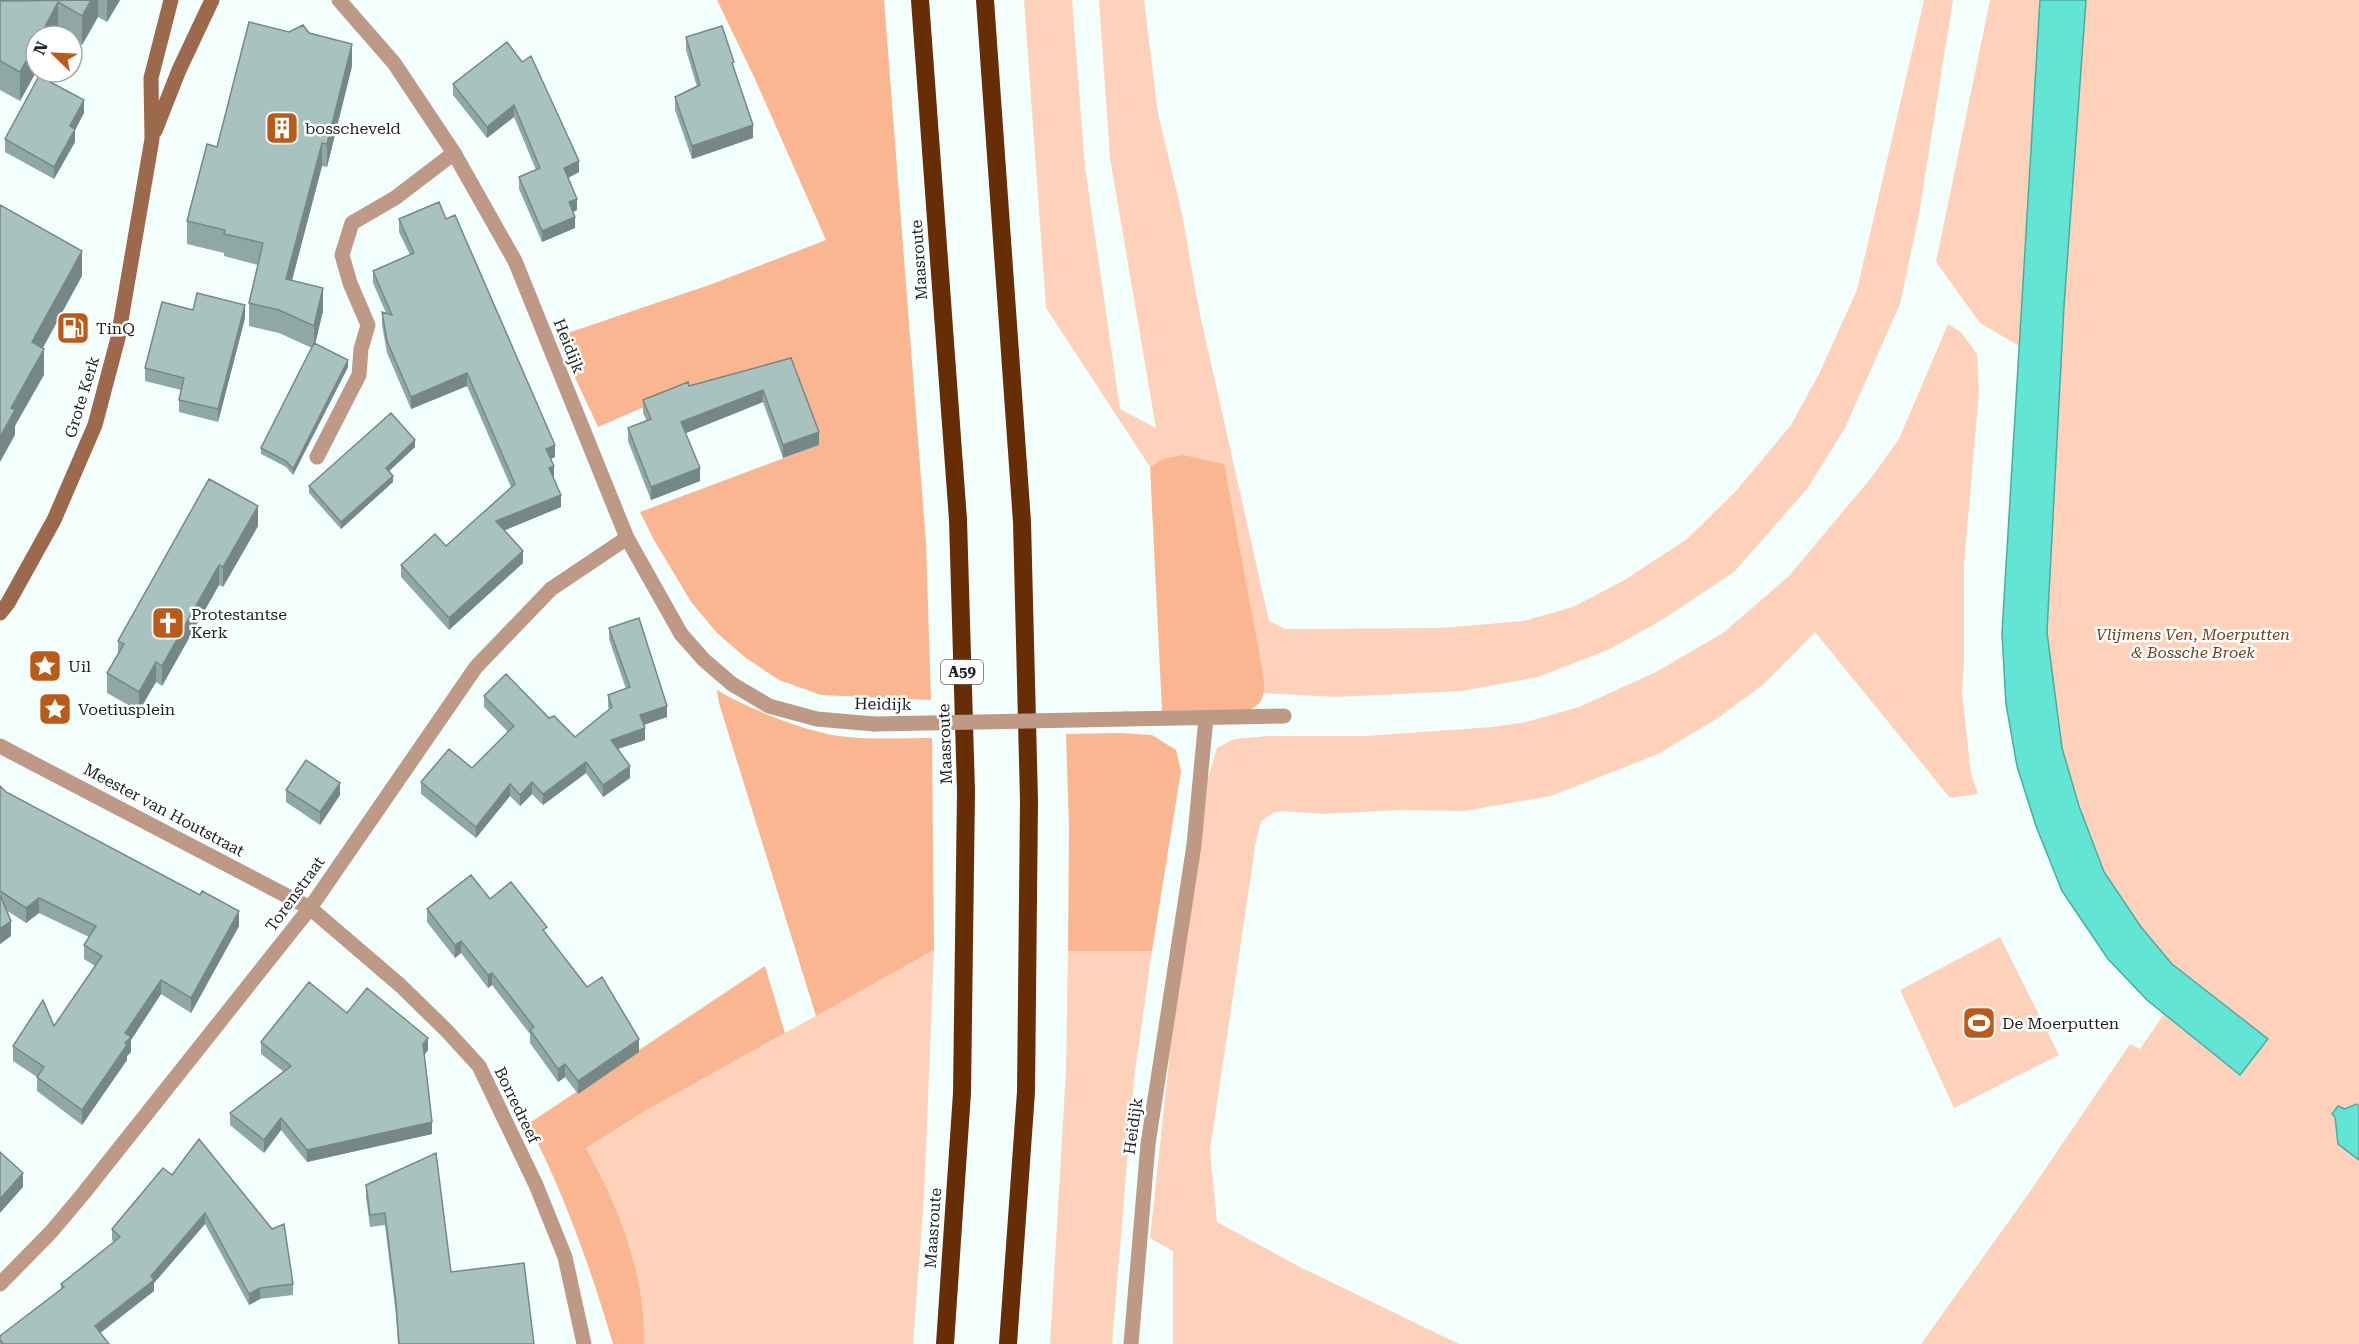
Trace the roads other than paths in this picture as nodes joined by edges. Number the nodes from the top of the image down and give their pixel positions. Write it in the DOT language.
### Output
graph roads {
  1 [pos="171,0"];
  2 [pos="212,0"];
  3 [pos="339,0"];
  4 [pos="920,0"];
  5 [pos="985,0"];
  6 [pos="152,139"];
  7 [pos="454,153"];
  8 [pos="317,457"];
  9 [pos="627,538"];
  10 [pos="0,613"];
  11 [pos="1284,716"];
  12 [pos="1206,718"];
  13 [pos="0,746"];
  14 [pos="310,908"];
  15 [pos="0,1284"];
  16 [pos="584,1344"];
  17 [pos="945,1344"];
  18 [pos="1008,1344"];
  19 [pos="1131,1344"];
  1 -- 6 [label="main road, Grote Kerk"];
  2 -- 6 [label="main road, Grote Kerk"];
  3 -- 7 [label="street, Heidijk"];
  4 -- 17 [label="highway, Maasroute / A59"];
  5 -- 18 [label="highway"];
  6 -- 10 [label="main road, Grote Kerk"];
  7 -- 8 [label="street"];
  7 -- 9 [label="street, Heidijk"];
  9 -- 12 [label="street, Heidijk, bridge"];
  9 -- 14 [label="street, Torenstraat"];
  11 -- 12 [label="street"];
  12 -- 19 [label="street, Heidijk"];
  13 -- 14 [label="street, Meester van Houtstraat"];
  14 -- 15 [label="street, Torenstraat"];
  14 -- 16 [label="street, Borredreef"];
}
